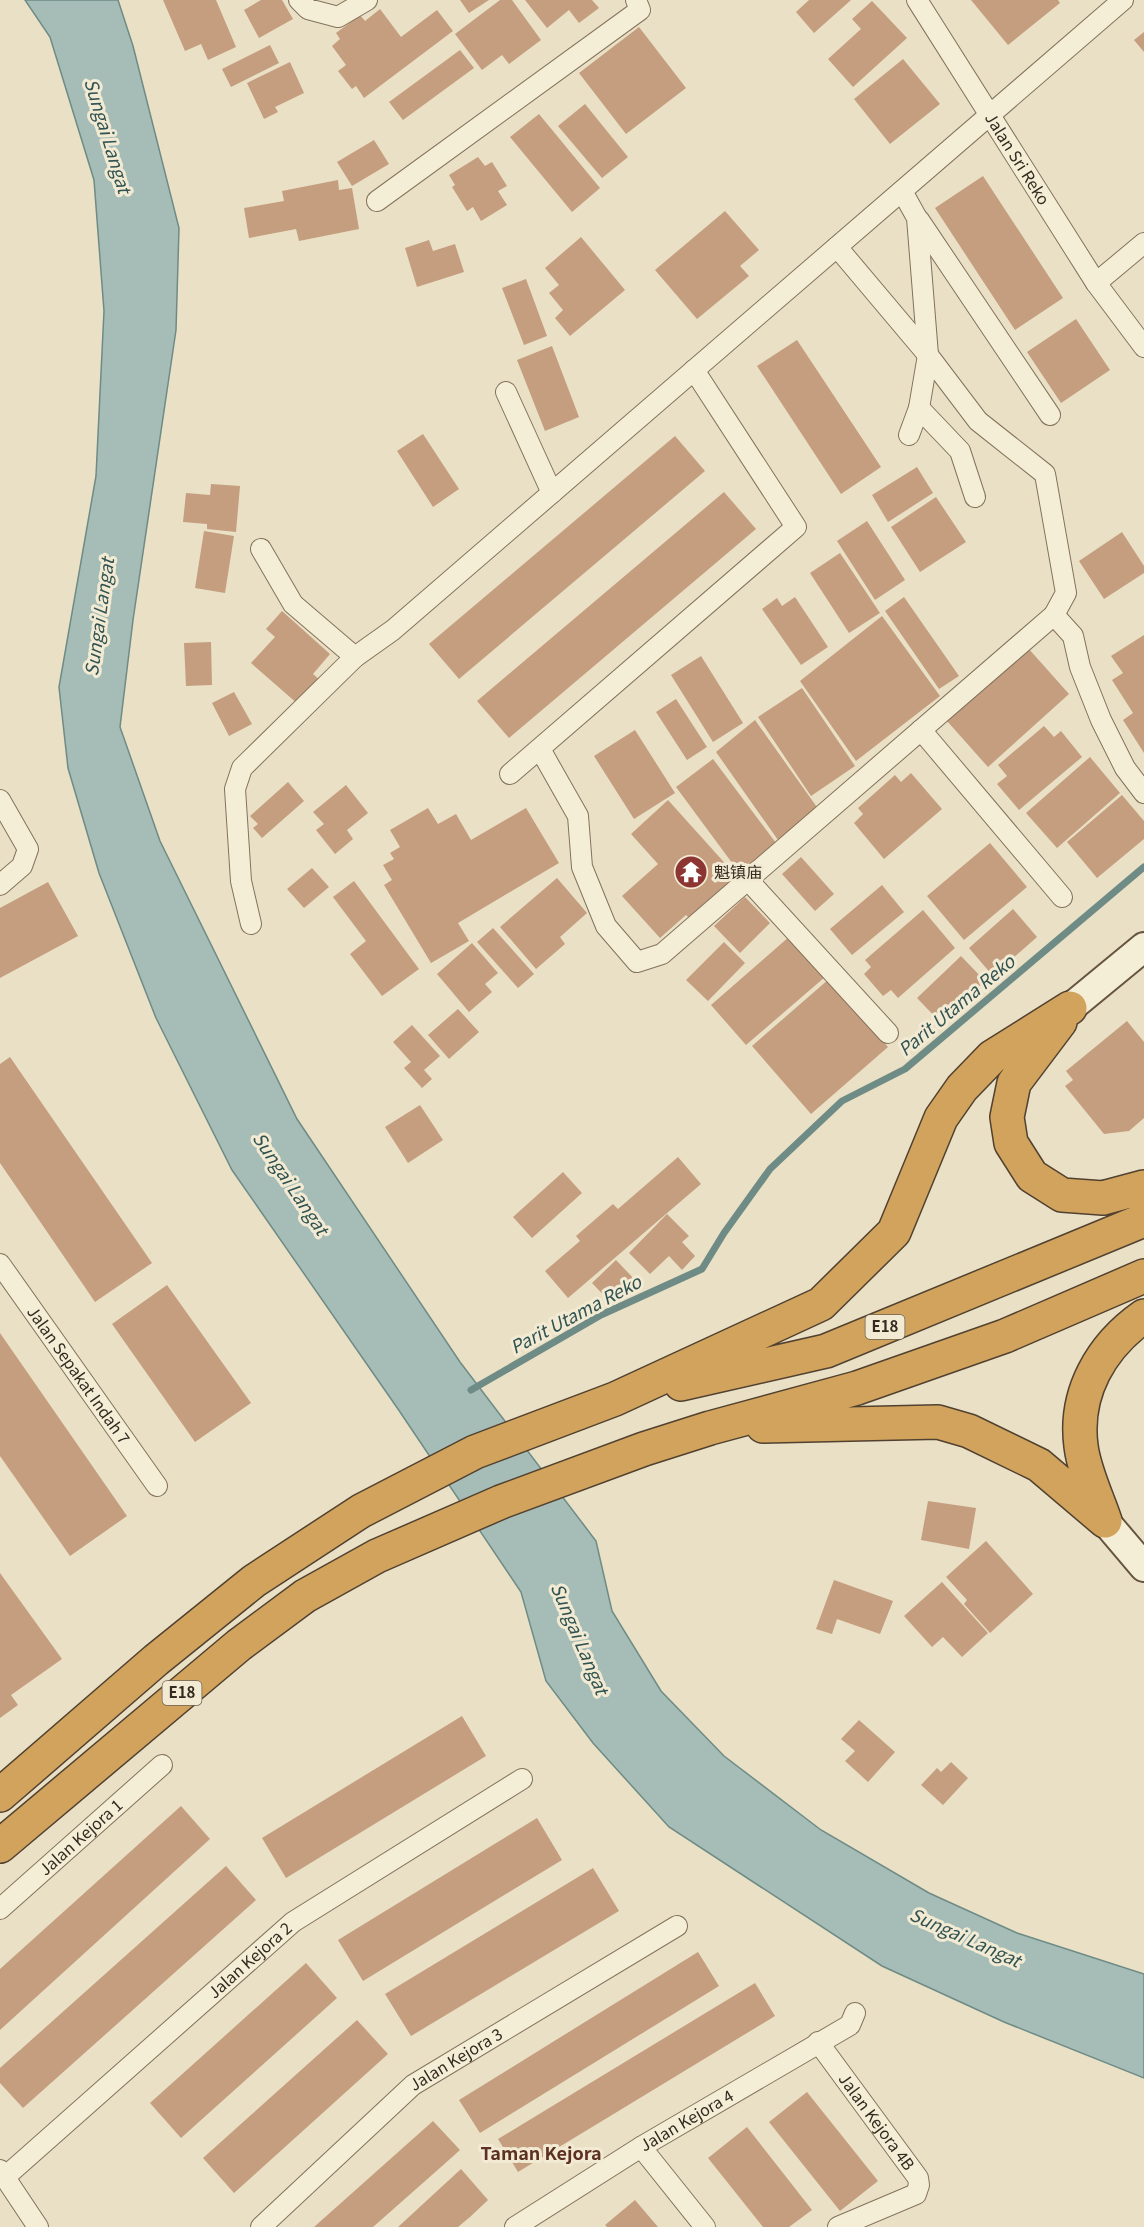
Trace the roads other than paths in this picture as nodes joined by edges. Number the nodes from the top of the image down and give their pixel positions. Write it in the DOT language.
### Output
graph roads {
  1 [pos="299,0"];
  2 [pos="367,0"];
  3 [pos="636,0"];
  4 [pos="917,0"];
  5 [pos="1123,0"];
  6 [pos="990,115"];
  7 [pos="902,191"];
  8 [pos="377,201"];
  9 [pos="918,218"];
  10 [pos="1144,243"];
  11 [pos="837,247"];
  12 [pos="1096,283"];
  13 [pos="1144,347"];
  14 [pos="928,355"];
  15 [pos="694,370"];
  16 [pos="506,392"];
  17 [pos="919,408"];
  18 [pos="1050,415"];
  19 [pos="909,435"];
  20 [pos="552,493"];
  21 [pos="975,497"];
  22 [pos="261,549"];
  23 [pos="1054,615"];
  24 [pos="355,657"];
  25 [pos="921,730"];
  26 [pos="540,749"];
  27 [pos="510,774"];
  28 [pos="1144,793"];
  29 [pos="0,800"];
  30 [pos="748,880"];
  31 [pos="0,885"];
  32 [pos="1062,897"];
  33 [pos="251,924"];
  34 [pos="1144,947"];
  35 [pos="1070,1008"];
  36 [pos="888,1033"];
  37 [pos="1144,1186"];
  38 [pos="1144,1220"];
  39 [pos="0,1264"];
  40 [pos="1144,1276"];
  41 [pos="1144,1316"];
  42 [pos="615,1399"];
  43 [pos="710,1428"];
  44 [pos="157,1486"];
  45 [pos="1105,1521"];
  46 [pos="1144,1567"];
  47 [pos="162,1766"];
  48 [pos="522,1779"];
  49 [pos="0,1795"];
  50 [pos="0,1846"];
  51 [pos="0,1909"];
  52 [pos="677,1926"];
  53 [pos="855,2013"];
  54 [pos="818,2042"];
  55 [pos="641,2147"];
  56 [pos="3,2173"];
  57 [pos="38,2227"];
  58 [pos="261,2227"];
  59 [pos="515,2227"];
  60 [pos="705,2227"];
  61 [pos="838,2227"];
  1 -- 2 [label="street"];
  3 -- 8 [label="street"];
  4 -- 6 [label="street"];
  5 -- 6 [label="street, Jalan Sri Reko"];
  6 -- 7 [label="street"];
  6 -- 12 [label="street, Jalan Sri Reko"];
  7 -- 9 [label="street"];
  7 -- 11 [label="street"];
  9 -- 14 [label="street"];
  9 -- 18 [label="street"];
  10 -- 12 [label="street"];
  11 -- 14 [label="street"];
  11 -- 15 [label="street"];
  12 -- 13 [label="street, Jalan Sri Reko"];
  14 -- 17 [label="street"];
  14 -- 23 [label="street"];
  15 -- 20 [label="street"];
  15 -- 26 [label="street"];
  16 -- 20 [label="street"];
  17 -- 19 [label="street"];
  17 -- 21 [label="street"];
  20 -- 24 [label="street"];
  22 -- 24 [label="street"];
  23 -- 25 [label="street"];
  23 -- 28 [label="street"];
  24 -- 33 [label="street"];
  25 -- 30 [label="street"];
  25 -- 32 [label="street"];
  26 -- 27 [label="street"];
  26 -- 30 [label="street"];
  29 -- 31 [label="street"];
  30 -- 36 [label="street"];
  34 -- 35 [label="street"];
  35 -- 37 [label="highway"];
  35 -- 42 [label="highway"];
  38 -- 42 [label="highway, E18"];
  39 -- 44 [label="street, Jalan Sepakat Indah 7"];
  40 -- 43 [label="highway, E18"];
  41 -- 45 [label="highway"];
  42 -- 49 [label="highway, E18"];
  43 -- 45 [label="highway"];
  43 -- 50 [label="highway, E18"];
  45 -- 46 [label="street"];
  47 -- 51 [label="street, Jalan Kejora 1"];
  48 -- 56 [label="street, Jalan Kejora 2"];
  52 -- 58 [label="street, Jalan Kejora 3"];
  53 -- 54 [label="street, Jalan Kejora 4"];
  54 -- 55 [label="street, Jalan Kejora 4"];
  54 -- 61 [label="street, Jalan Kejora 4B"];
  55 -- 59 [label="street, Jalan Kejora 4"];
  55 -- 60 [label="street"];
  56 -- 57 [label="street"];
}
